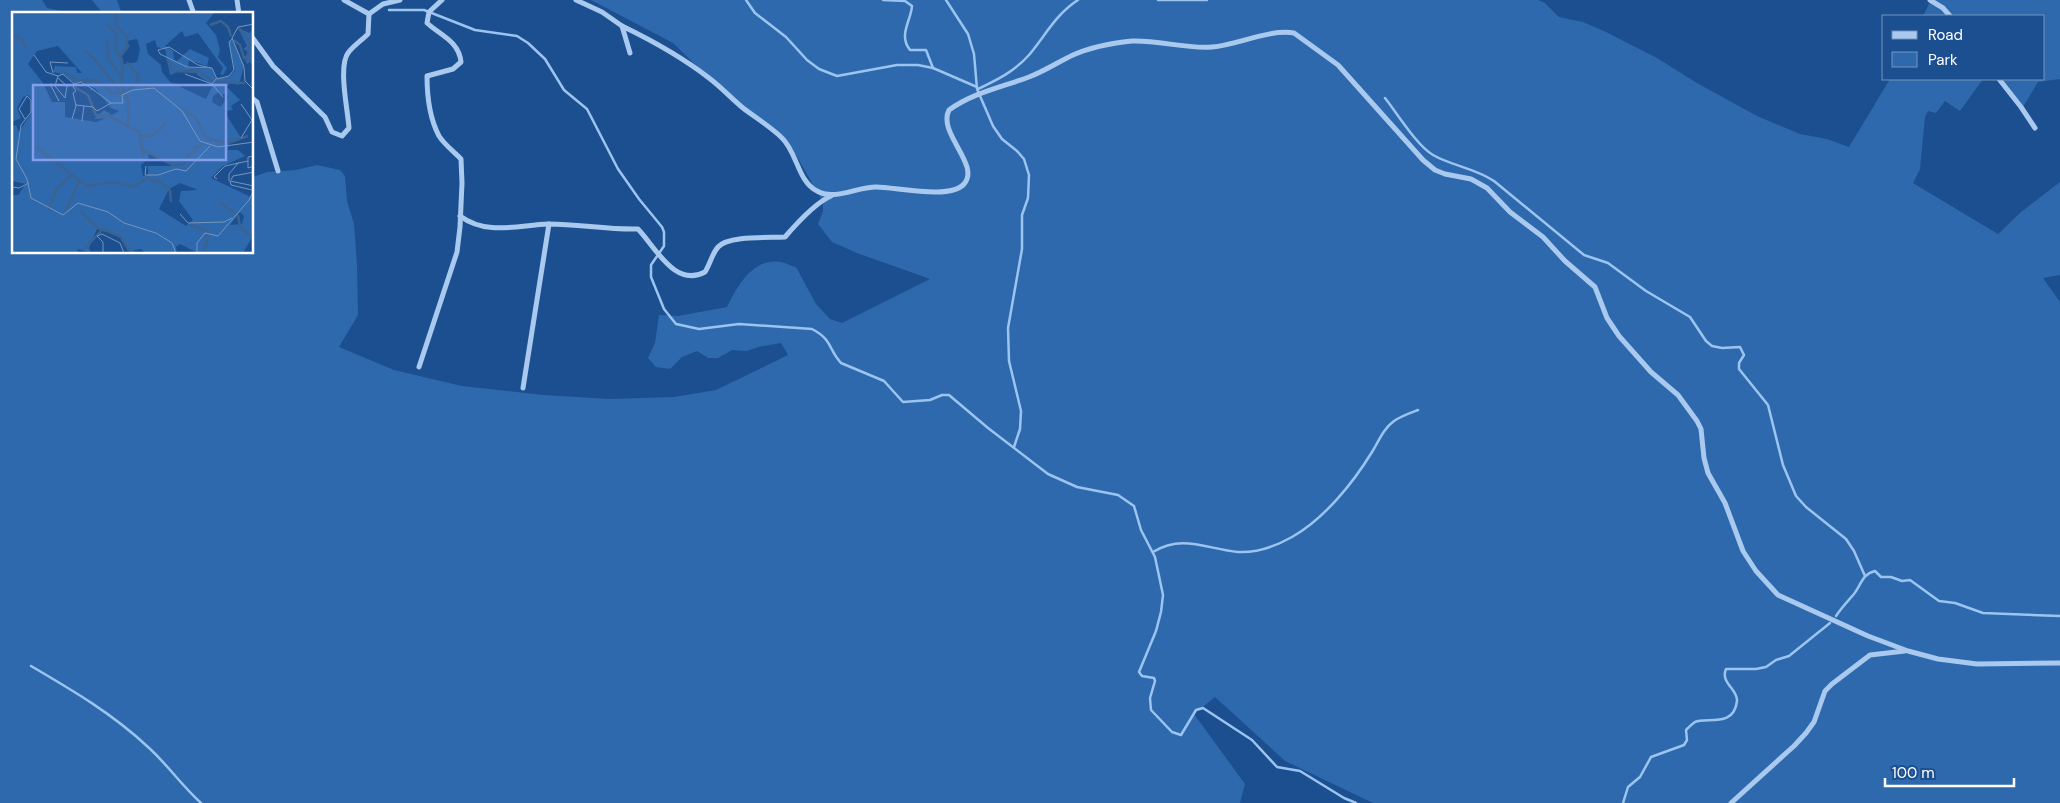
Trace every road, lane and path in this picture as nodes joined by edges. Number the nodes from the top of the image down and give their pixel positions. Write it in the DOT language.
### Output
graph roads {
  1 [pos="188,0"];
  2 [pos="344,0"];
  3 [pos="400,0"];
  4 [pos="442,0"];
  5 [pos="576,0"];
  6 [pos="1930,0"];
  7 [pos="193,12"];
  8 [pos="369,14"];
  9 [pos="1949,15"];
  10 [pos="622,26"];
  11 [pos="254,40"];
  12 [pos="630,53"];
  13 [pos="2000,80"];
  14 [pos="254,100"];
  15 [pos="2035,128"];
  16 [pos="278,171"];
  17 [pos="833,195"];
  18 [pos="460,216"];
  19 [pos="549,224"];
  20 [pos="420,367"];
  21 [pos="524,388"];
  22 [pos="1908,651"];
  23 [pos="2060,663"];
  24 [pos="1731,803"];
  1 -- 7 [label="street"];
  2 -- 8 [label="street"];
  3 -- 8 [label="street"];
  4 -- 18 [label="street"];
  5 -- 10 [label="street"];
  6 -- 9 [label="street"];
  8 -- 11 [label="street"];
  10 -- 12 [label="street"];
  10 -- 17 [label="street"];
  13 -- 15 [label="street"];
  14 -- 16 [label="street"];
  17 -- 19 [label="street"];
  17 -- 22 [label="street"];
  18 -- 19 [label="street"];
  18 -- 20 [label="street"];
  19 -- 21 [label="street"];
  22 -- 23 [label="street"];
  22 -- 24 [label="street"];
}
